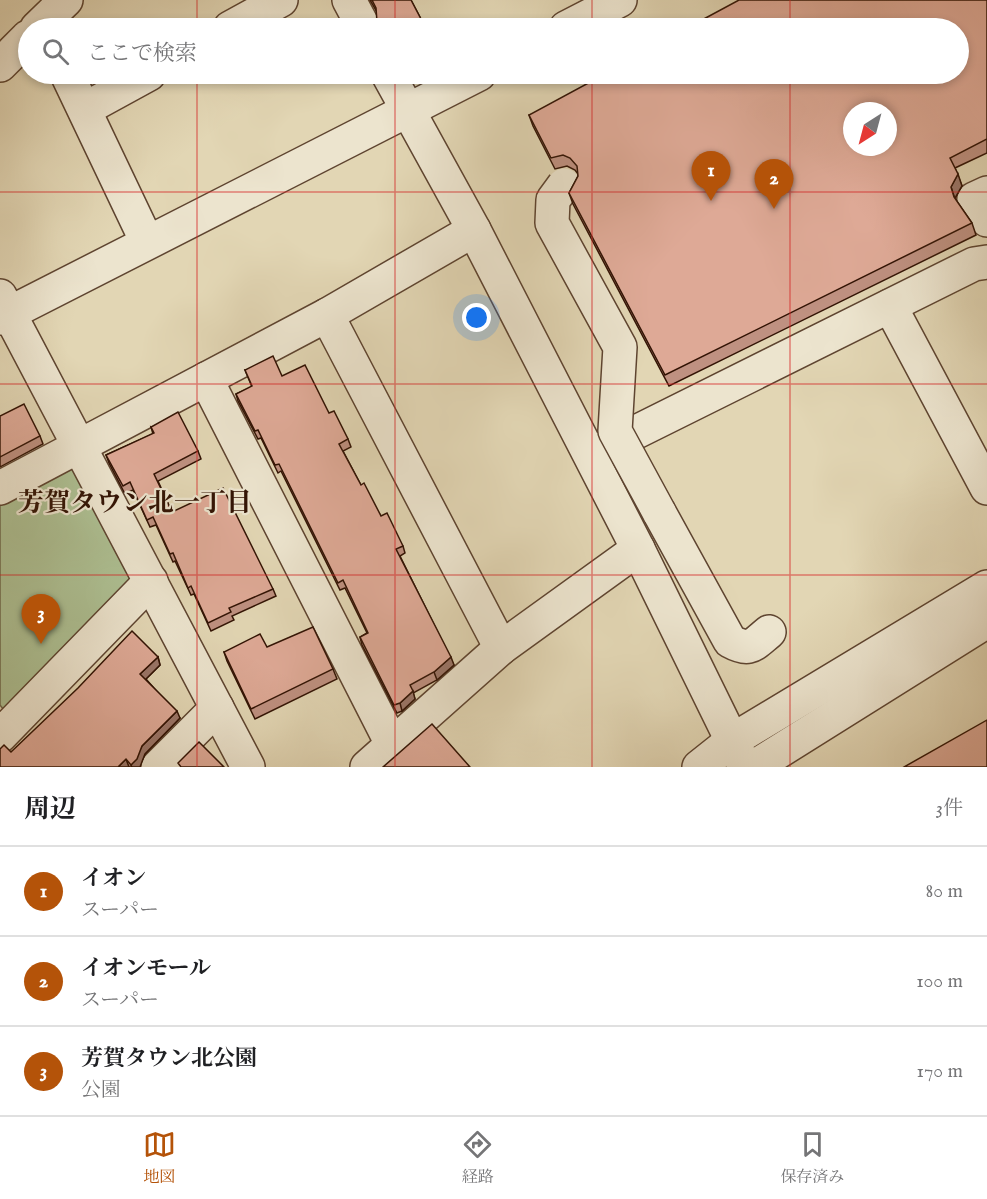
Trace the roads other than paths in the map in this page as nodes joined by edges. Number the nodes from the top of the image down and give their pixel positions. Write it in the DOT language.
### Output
graph roads {
  1 [pos="66,0"];
  2 [pos="281,0"];
  3 [pos="349,0"];
  4 [pos="620,0"];
  5 [pos="49,18"];
  6 [pos="248,18"];
  7 [pos="359,18"];
  8 [pos="585,18"];
  9 [pos="18,48"];
  10 [pos="0,65"];
  11 [pos="72,84"];
  12 [pos="131,84"];
  13 [pos="393,84"];
  14 [pos="460,84"];
  15 [pos="85,109"];
  16 [pos="408,111"];
  17 [pos="564,185"];
  18 [pos="987,193"];
  19 [pos="987,220"];
  20 [pos="474,230"];
  21 [pos="147,242"];
  22 [pos="987,262"];
  23 [pos="890,306"];
  24 [pos="4,309"];
  25 [pos="327,315"];
  26 [pos="206,379"];
  27 [pos="81,446"];
  28 [pos="590,455"];
  29 [pos="0,488"];
  30 [pos="987,488"];
  31 [pos="638,549"];
  32 [pos="152,581"];
  33 [pos="987,587"];
  34 [pos="987,621"];
  35 [pos="769,632"];
  36 [pos="501,648"];
  37 [pos="217,708"];
  38 [pos="3,725"];
  39 [pos="392,744"];
  40 [pos="739,754"];
  41 [pos="158,767"];
  42 [pos="248,767"];
  43 [pos="366,767"];
  44 [pos="699,767"];
  45 [pos="754,767"];
  1 -- 5 [label="street"];
  2 -- 6 [label="street"];
  3 -- 7 [label="street"];
  4 -- 8 [label="street"];
  9 -- 10 [label="street"];
  11 -- 15 [label="street"];
  12 -- 15 [label="street"];
  13 -- 16 [label="street"];
  14 -- 16 [label="street"];
  15 -- 21 [label="street"];
  16 -- 20 [label="street"];
  16 -- 21 [label="street"];
  17 -- 35 [label="street, bridge"];
  18 -- 19 [label="street"];
  20 -- 25 [label="street"];
  20 -- 28 [label="street"];
  21 -- 24 [label="street"];
  22 -- 23 [label="street"];
  23 -- 28 [label="street"];
  23 -- 30 [label="street"];
  24 -- 27 [label="street"];
  25 -- 26 [label="street"];
  25 -- 36 [label="street"];
  26 -- 27 [label="street"];
  26 -- 39 [label="street"];
  27 -- 29 [label="street"];
  27 -- 32 [label="street"];
  28 -- 31 [label="street"];
  31 -- 36 [label="street"];
  31 -- 40 [label="street"];
  32 -- 37 [label="street"];
  32 -- 38 [label="street"];
  33 -- 40 [label="street"];
  34 -- 45 [label="street"];
  36 -- 39 [label="street"];
  37 -- 41 [label="street"];
  37 -- 42 [label="street"];
  39 -- 43 [label="street"];
  40 -- 44 [label="street"];
}
